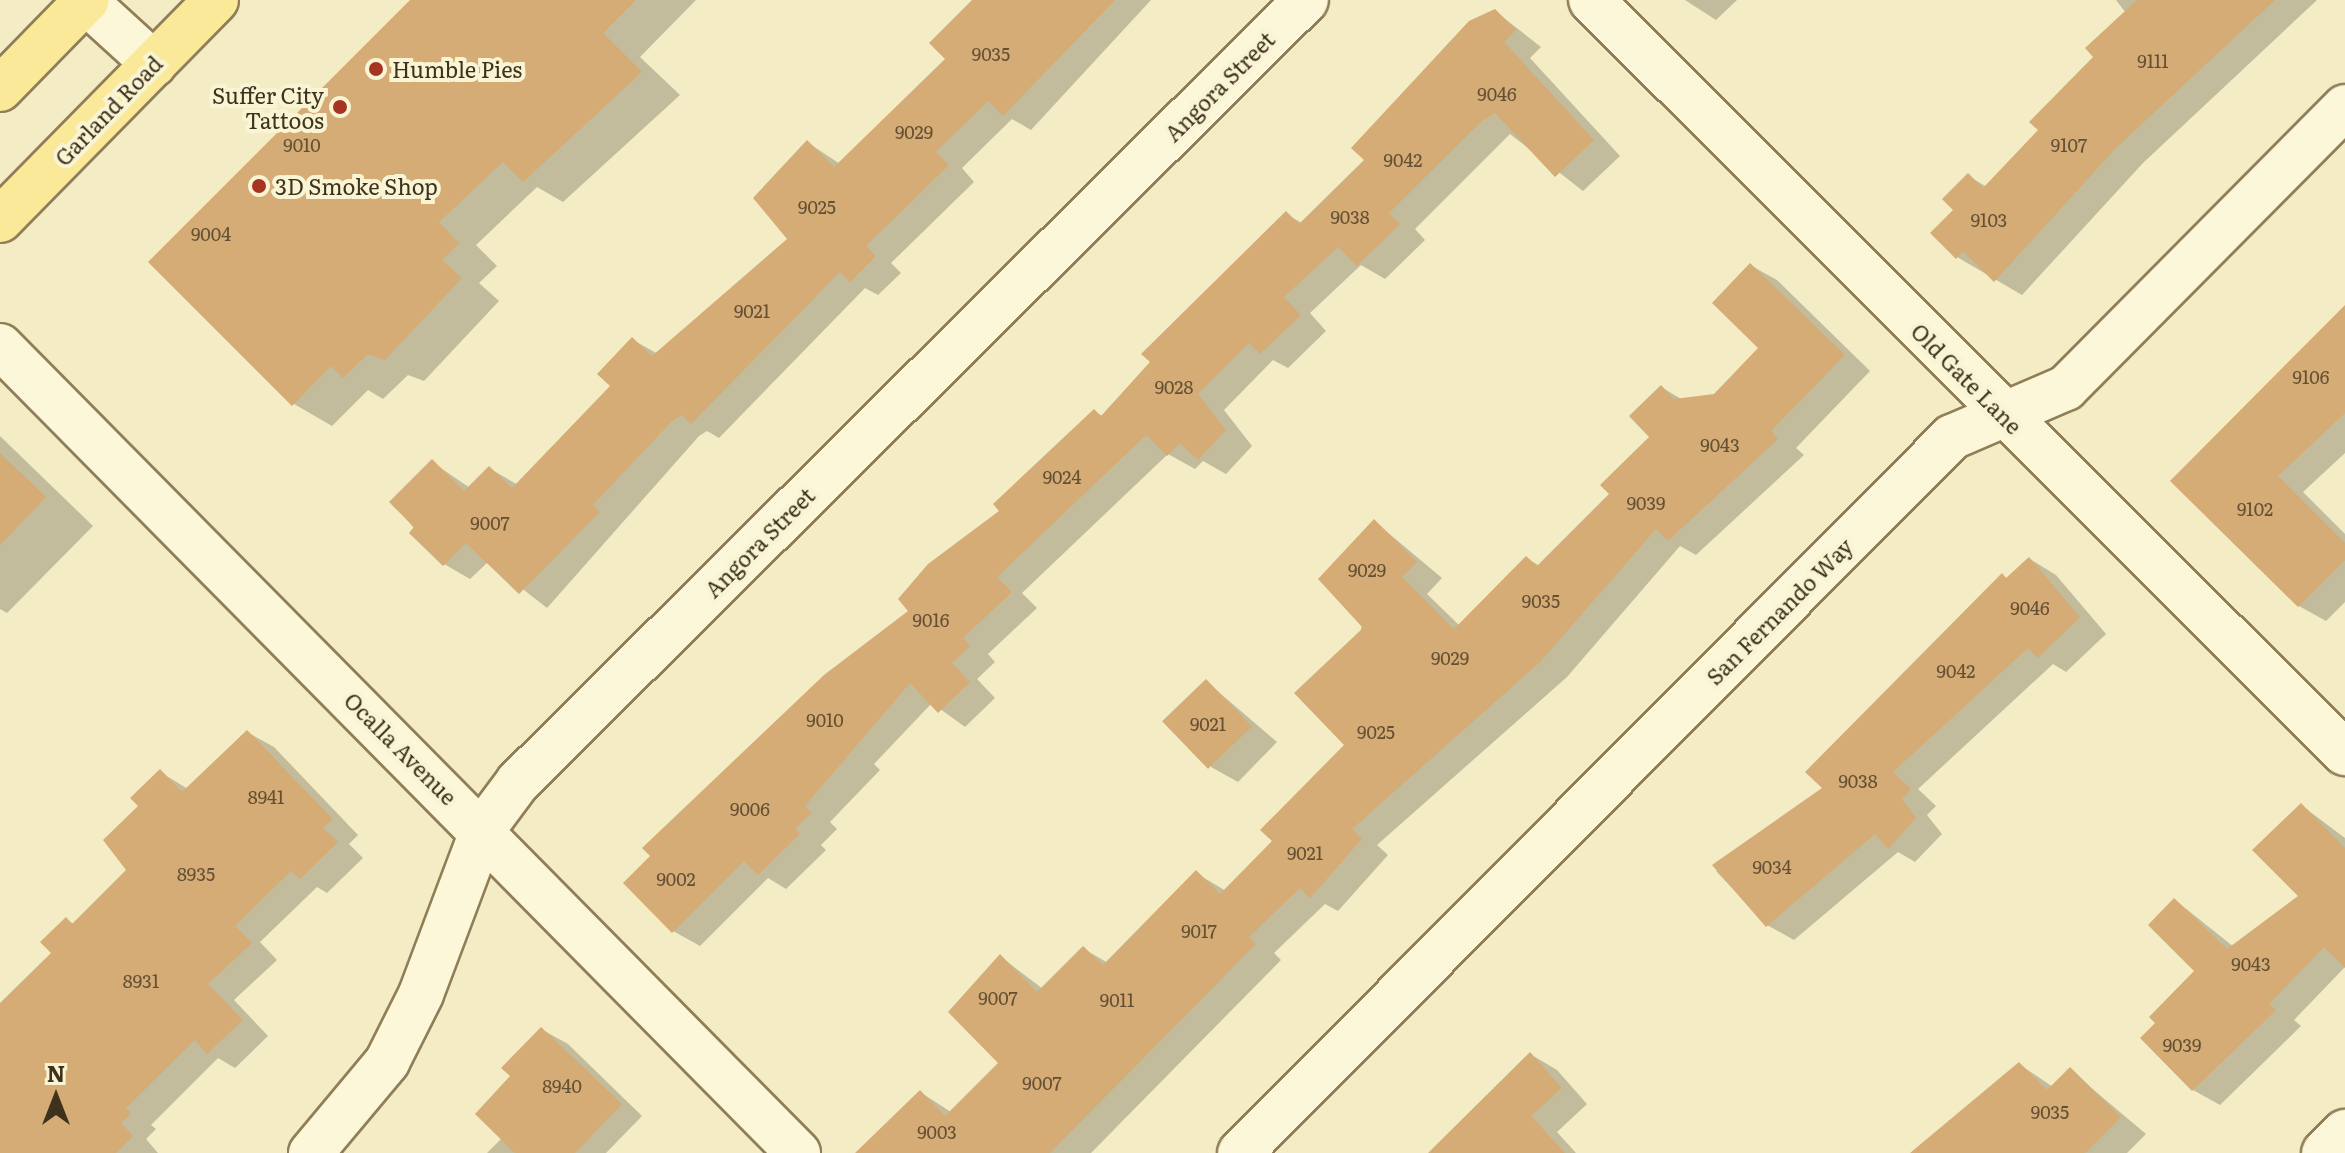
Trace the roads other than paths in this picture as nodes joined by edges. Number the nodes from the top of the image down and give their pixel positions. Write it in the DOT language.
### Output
graph roads {
  1 [pos="86,0"];
  2 [pos="216,0"];
  3 [pos="1306,0"];
  4 [pos="1591,0"];
  5 [pos="154,64"];
  6 [pos="0,89"];
  7 [pos="2345,107"];
  8 [pos="0,220"];
  9 [pos="0,346"];
  10 [pos="2004,414"];
  11 [pos="2345,753"];
  12 [pos="483,829"];
  13 [pos="2345,1132"];
  14 [pos="311,1153"];
  15 [pos="798,1153"];
  16 [pos="1240,1153"];
  17 [pos="2324,1153"];
  1 -- 5 [label="street"];
  1 -- 6 [label="main road"];
  2 -- 5 [label="main road, Garland Road"];
  3 -- 12 [label="street, Angora Street"];
  4 -- 10 [label="street, Old Gate Lane"];
  5 -- 8 [label="main road, Garland Road"];
  7 -- 10 [label="street, San Fernando Way"];
  9 -- 12 [label="street, Ocalla Avenue"];
  10 -- 11 [label="street, Old Gate Lane"];
  10 -- 16 [label="street, San Fernando Way"];
  12 -- 14 [label="street, Angora Street"];
  12 -- 15 [label="street, Ocalla Avenue"];
  13 -- 17 [label="street"];
}
